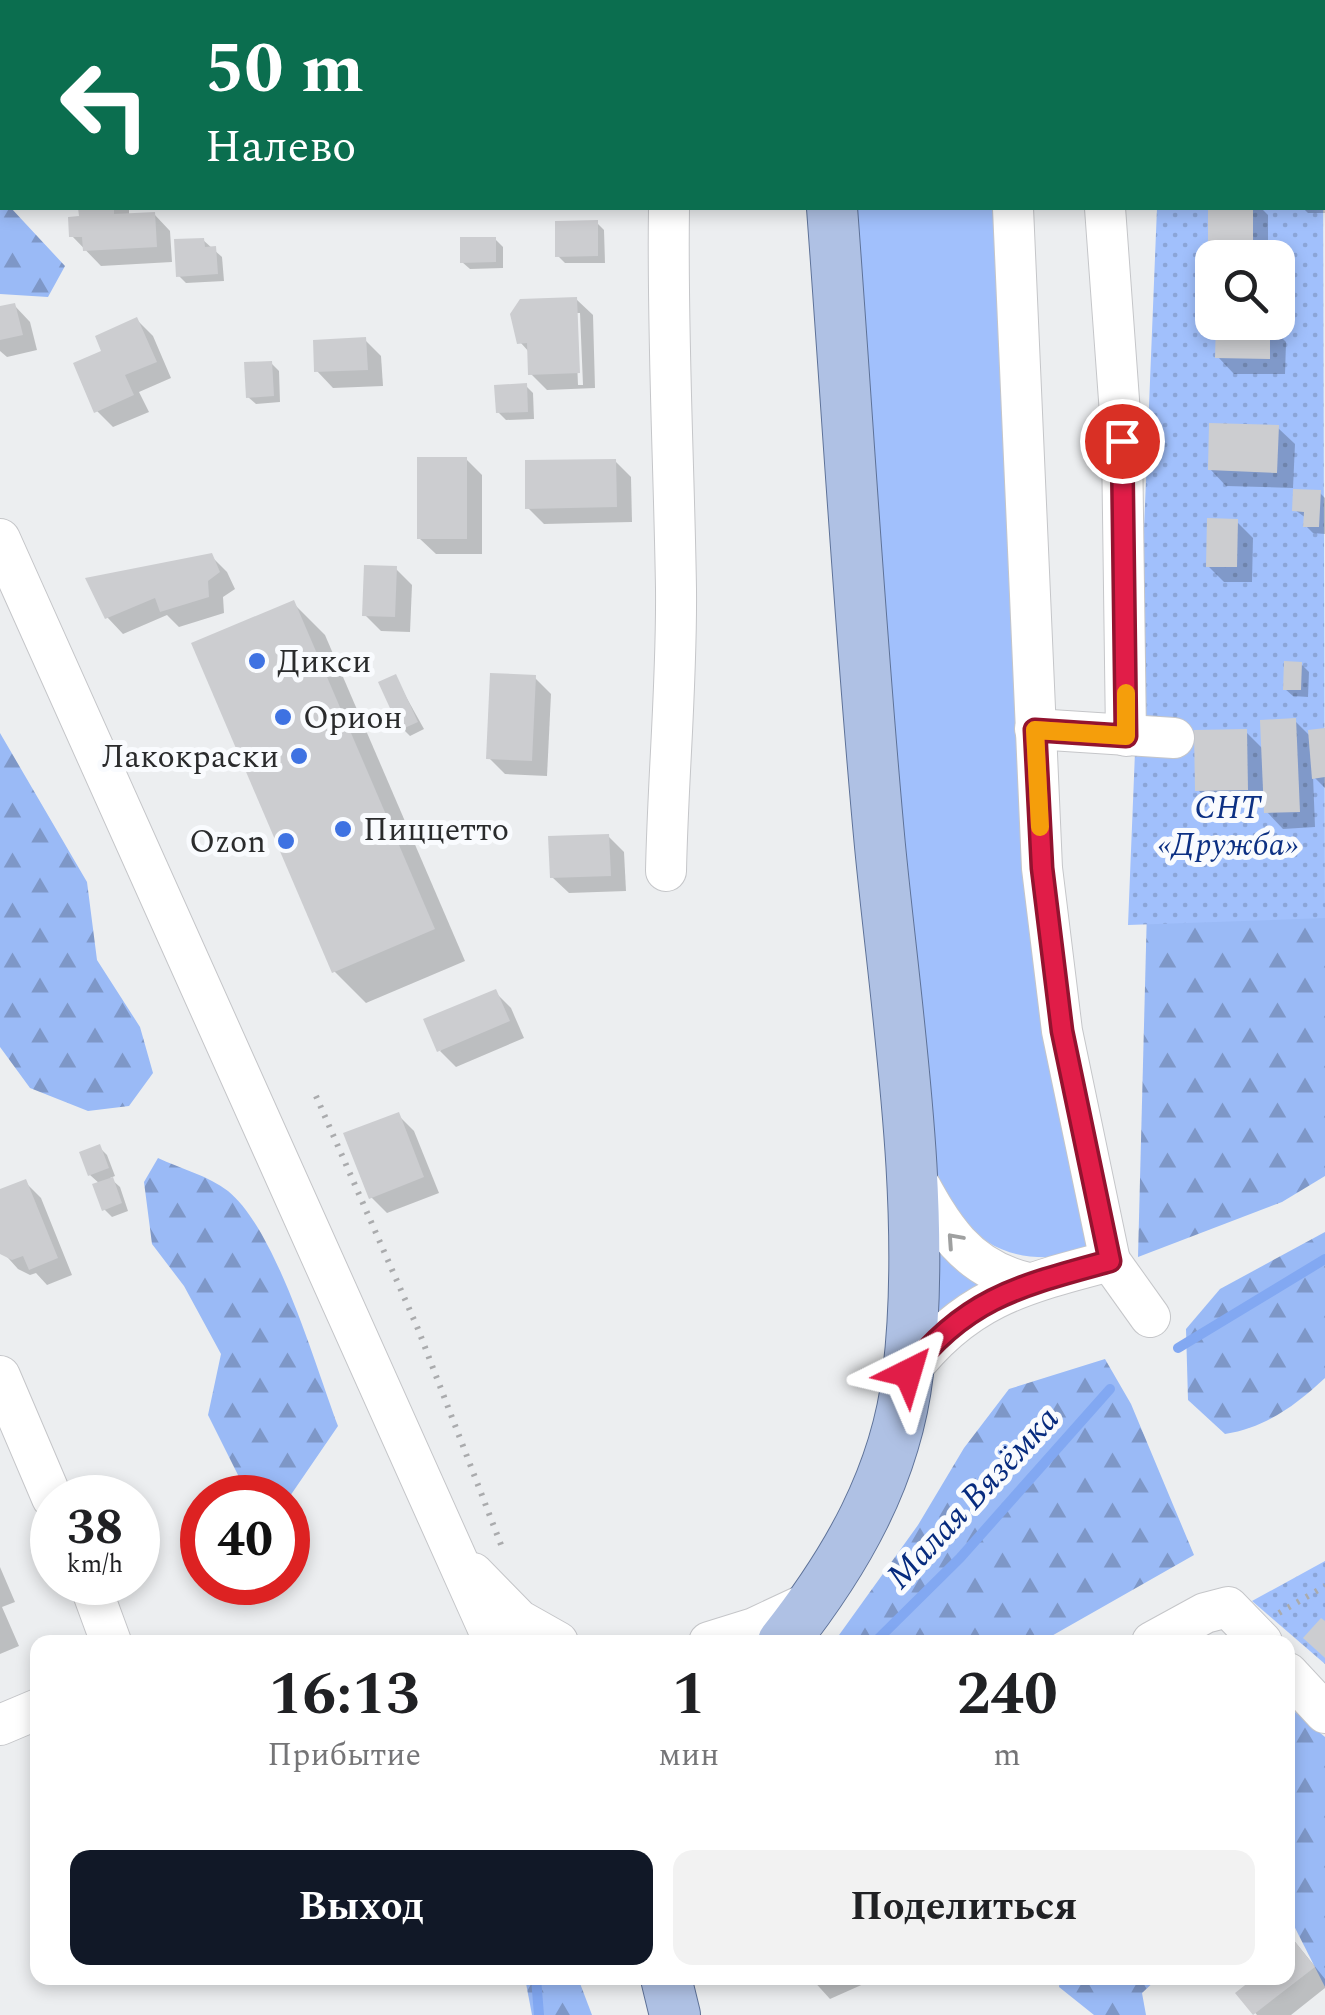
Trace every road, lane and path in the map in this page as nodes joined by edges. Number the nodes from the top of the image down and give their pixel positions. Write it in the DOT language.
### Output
graph roads {
  1 [pos="669,210"];
  2 [pos="832,210"];
  3 [pos="1013,210"];
  4 [pos="1105,210"];
  5 [pos="0,539"];
  6 [pos="1035,730"];
  7 [pos="1126,736"];
  8 [pos="1174,738"];
  9 [pos="666,871"];
  10 [pos="316,1096"];
  11 [pos="909,1165"];
  12 [pos="1110,1261"];
  13 [pos="1028,1283"];
  14 [pos="1150,1318"];
  15 [pos="908,1373"];
  16 [pos="0,1376"];
  17 [pos="42,1475"];
  18 [pos="450,1546"];
  19 [pos="508,1563"];
  20 [pos="1325,1586"];
  21 [pos="819,1597"];
  22 [pos="97,1605"];
  23 [pos="108,1635"];
  24 [pos="491,1635"];
  25 [pos="546,1635"];
  26 [pos="730,1635"];
  27 [pos="789,1635"];
  28 [pos="1165,1635"];
  29 [pos="1256,1635"];
  30 [pos="1258,1635"];
  31 [pos="1295,1681"];
  32 [pos="30,1712"];
  33 [pos="1325,1713"];
  34 [pos="0,1725"];
  35 [pos="645,1985"];
  36 [pos="668,1985"];
  37 [pos="659,2015"];
  38 [pos="675,2015"];
  1 -- 9 [label="street"];
  2 -- 11 [label="main road"];
  3 -- 6 [label="street"];
  4 -- 7 [label="street"];
  5 -- 18 [label="street"];
  6 -- 7 [label="street"];
  6 -- 12 [label="street"];
  7 -- 8 [label="street"];
  10 -- 19 [label="path"];
  13 -- 11 [label="street, one-way"];
  11 -- 15 [label="main road"];
  12 -- 13 [label="street"];
  12 -- 14 [label="street"];
  13 -- 15 [label="street"];
  15 -- 21 [label="main road"];
  16 -- 17 [label="street"];
  18 -- 24 [label="street"];
  18 -- 25 [label="street"];
  20 -- 30 [label="path"];
  21 -- 26 [label="street"];
  21 -- 27 [label="main road"];
  22 -- 23 [label="street"];
  28 -- 29 [label="street"];
  31 -- 33 [label="street"];
  32 -- 34 [label="street"];
  35 -- 37 [label="street"];
  36 -- 38 [label="main road"];
}
